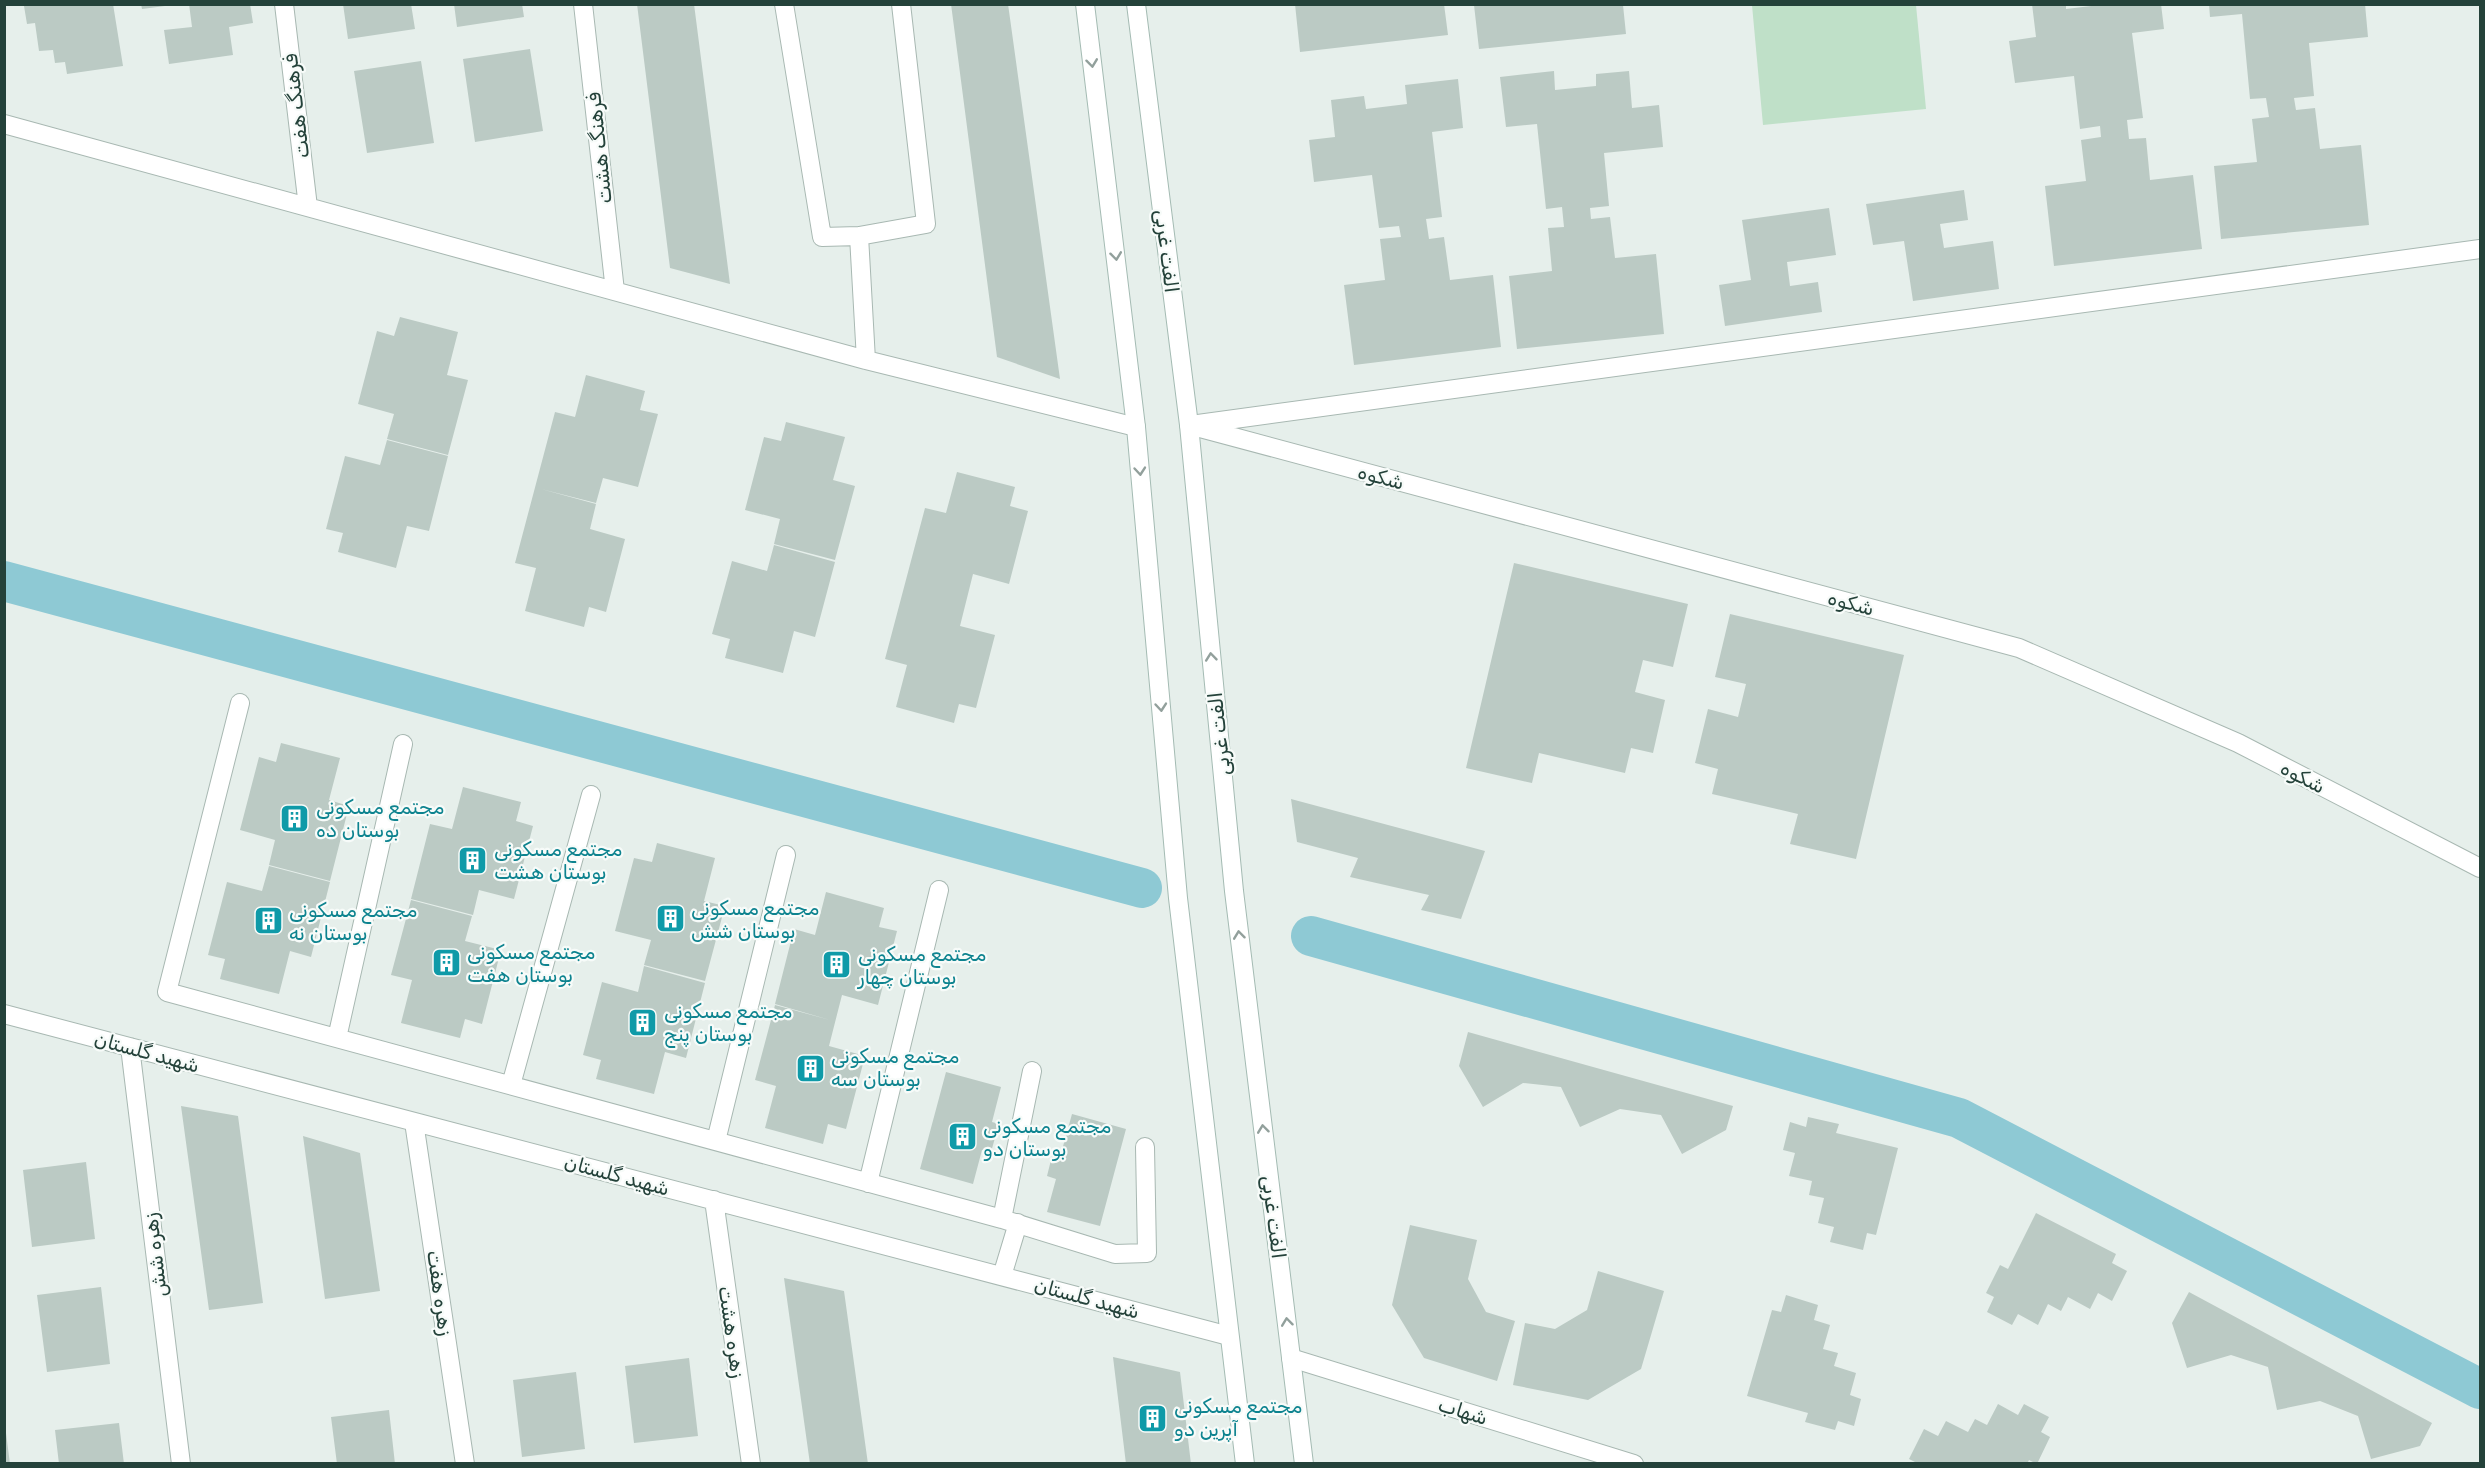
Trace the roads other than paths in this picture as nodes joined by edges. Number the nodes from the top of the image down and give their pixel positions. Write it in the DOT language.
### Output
graph roads {
  1 [pos="284,4"];
  2 [pos="583,4"];
  3 [pos="784,4"];
  4 [pos="901,4"];
  5 [pos="1085,4"];
  6 [pos="1136,4"];
  7 [pos="4,124"];
  8 [pos="308,207"];
  9 [pos="859,236"];
  10 [pos="2481,249"];
  11 [pos="615,291"];
  12 [pos="866,360"];
  13 [pos="1189,426"];
  14 [pos="1137,428"];
  15 [pos="240,703"];
  16 [pos="403,744"];
  17 [pos="591,795"];
  18 [pos="786,855"];
  19 [pos="2481,868"];
  20 [pos="939,890"];
  21 [pos="4,1014"];
  22 [pos="337,1038"];
  23 [pos="130,1047"];
  24 [pos="1032,1071"];
  25 [pos="511,1085"];
  26 [pos="414,1122"];
  27 [pos="716,1141"];
  28 [pos="1145,1147"];
  29 [pos="868,1183"];
  30 [pos="714,1200"];
  31 [pos="1010,1221"];
  32 [pos="1002,1276"];
  33 [pos="1229,1336"];
  34 [pos="1291,1358"];
  35 [pos="181,1464"];
  36 [pos="465,1464"];
  37 [pos="751,1464"];
  38 [pos="1245,1464"];
  39 [pos="1304,1464"];
  40 [pos="1634,1464"];
  1 -- 8 [label="street, فرهنگ هفت"];
  2 -- 11 [label="street, فرهنگ هشت"];
  3 -- 9 [label="street"];
  4 -- 9 [label="street"];
  5 -- 14 [label="street, one-way"];
  6 -- 13 [label="street, الفت غربی"];
  7 -- 8 [label="street"];
  8 -- 11 [label="street"];
  9 -- 12 [label="street"];
  10 -- 13 [label="street"];
  11 -- 12 [label="street"];
  12 -- 14 [label="street"];
  13 -- 19 [label="street, شکوه"];
  34 -- 13 [label="street, الفت غربی, one-way"];
  14 -- 33 [label="street, one-way"];
  15 -- 22 [label="street"];
  16 -- 22 [label="street"];
  17 -- 25 [label="street"];
  18 -- 27 [label="street"];
  20 -- 29 [label="street"];
  21 -- 23 [label="street, شهید گلستان"];
  22 -- 25 [label="street"];
  23 -- 26 [label="street, شهید گلستان"];
  23 -- 35 [label="street, زهره شش"];
  24 -- 31 [label="street"];
  25 -- 27 [label="street"];
  26 -- 30 [label="street, شهید گلستان"];
  26 -- 36 [label="street, زهره هفت"];
  27 -- 29 [label="street"];
  28 -- 31 [label="street"];
  29 -- 31 [label="street"];
  30 -- 32 [label="street, شهید گلستان"];
  30 -- 37 [label="street, زهره هشت"];
  31 -- 32 [label="street"];
  32 -- 33 [label="street, شهید گلستان"];
  33 -- 38 [label="street"];
  34 -- 39 [label="street, الفت غربی"];
  34 -- 40 [label="street, شهاب"];
}
